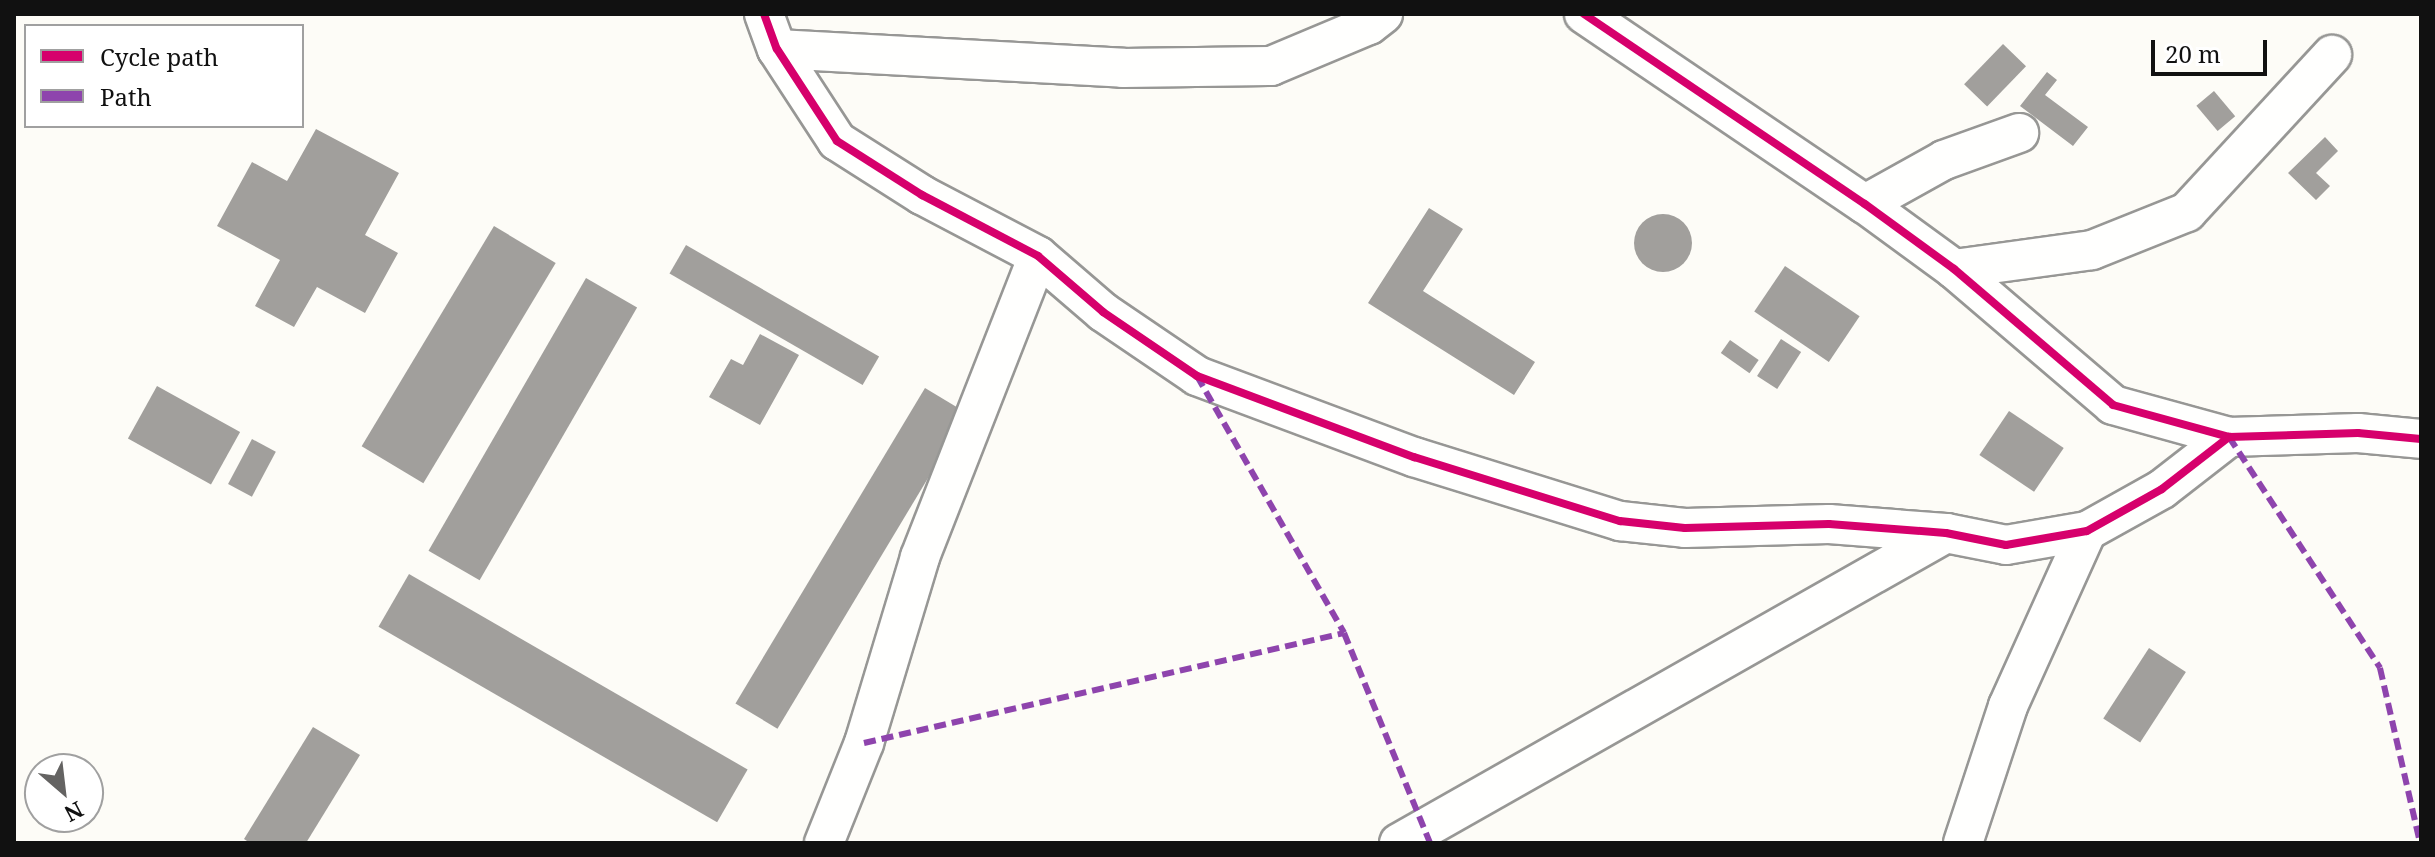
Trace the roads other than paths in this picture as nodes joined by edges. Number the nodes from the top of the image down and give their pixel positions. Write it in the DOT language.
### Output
graph roads {
  1 [pos="764,14"];
  2 [pos="1383,14"];
  3 [pos="1584,14"];
  4 [pos="777,49"];
  5 [pos="2332,55"];
  6 [pos="2019,133"];
  7 [pos="1865,204"];
  8 [pos="1038,256"];
  9 [pos="1954,269"];
  10 [pos="2229,437"];
  11 [pos="2421,439"];
  12 [pos="2087,531"];
  13 [pos="1946,533"];
  14 [pos="824,843"];
  15 [pos="1399,843"];
  16 [pos="1963,843"];
  1 -- 4 [label="street"];
  2 -- 4 [label="street"];
  3 -- 7 [label="street"];
  4 -- 8 [label="street"];
  5 -- 9 [label="street"];
  6 -- 7 [label="street"];
  7 -- 9 [label="street"];
  8 -- 13 [label="street"];
  8 -- 14 [label="street"];
  9 -- 10 [label="street"];
  10 -- 11 [label="street"];
  10 -- 12 [label="street"];
  12 -- 13 [label="street"];
  12 -- 16 [label="street"];
  13 -- 15 [label="street"];
}
